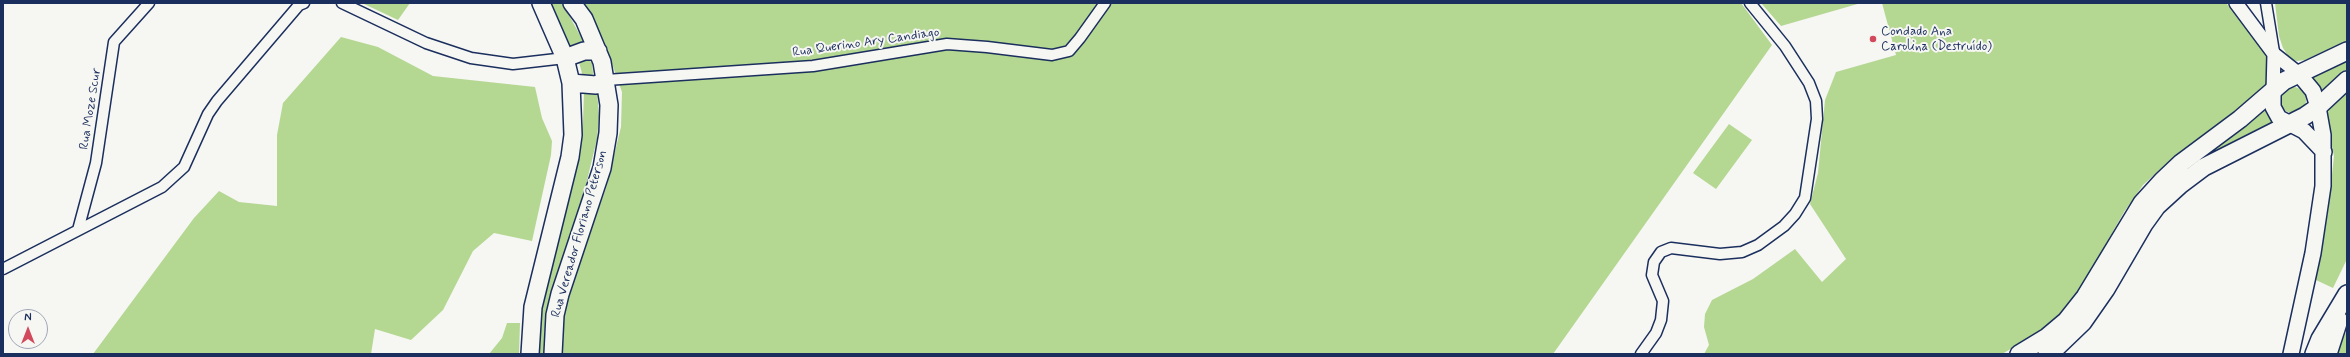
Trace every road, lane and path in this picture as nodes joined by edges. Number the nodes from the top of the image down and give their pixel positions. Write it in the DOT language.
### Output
graph roads {
  1 [pos="149,3"];
  2 [pos="304,3"];
  3 [pos="342,3"];
  4 [pos="541,3"];
  5 [pos="572,3"];
  6 [pos="1105,3"];
  7 [pos="1750,3"];
  8 [pos="2236,3"];
  9 [pos="2266,3"];
  10 [pos="2347,50"];
  11 [pos="598,51"];
  12 [pos="2274,54"];
  13 [pos="565,58"];
  14 [pos="2298,73"];
  15 [pos="606,80"];
  16 [pos="2347,80"];
  17 [pos="571,83"];
  18 [pos="2273,92"];
  19 [pos="2318,107"];
  20 [pos="2289,124"];
  21 [pos="2324,152"];
  22 [pos="78,230"];
  23 [pos="3,269"];
  24 [pos="2346,295"];
  25 [pos="530,354"];
  26 [pos="553,354"];
  27 [pos="1642,354"];
  28 [pos="2019,354"];
  29 [pos="2047,354"];
  30 [pos="2291,354"];
  31 [pos="2314,354"];
  32 [pos="2328,354"];
  1 -- 22 [label="street, Rua Moze Scur"];
  2 -- 22 [label="street"];
  3 -- 13 [label="street"];
  4 -- 13 [label="main road, Rua Vereador Floriano Peterson"];
  5 -- 11 [label="main road, Rua Vereador Floriano Peterson"];
  6 -- 15 [label="street, Rua Querino Ary Candiago"];
  7 -- 27 [label="street"];
  8 -- 12 [label="street"];
  9 -- 12 [label="street"];
  10 -- 14 [label="main road"];
  11 -- 13 [label="main road"];
  11 -- 15 [label="main road, Rua Vereador Floriano Peterson"];
  12 -- 14 [label="street"];
  12 -- 18 [label="street"];
  13 -- 17 [label="main road, Rua Vereador Floriano Peterson"];
  14 -- 18 [label="main road"];
  14 -- 19 [label="main road"];
  15 -- 17 [label="main road"];
  15 -- 26 [label="main road, Rua Vereador Floriano Peterson"];
  16 -- 19 [label="main road"];
  17 -- 25 [label="main road, Rua Vereador Floriano Peterson"];
  18 -- 20 [label="main road"];
  18 -- 28 [label="main road"];
  19 -- 20 [label="main road"];
  19 -- 21 [label="main road"];
  20 -- 21 [label="main road"];
  20 -- 29 [label="main road"];
  21 -- 30 [label="main road"];
  22 -- 23 [label="street"];
  24 -- 31 [label="main road"];
  24 -- 32 [label="main road"];
}
